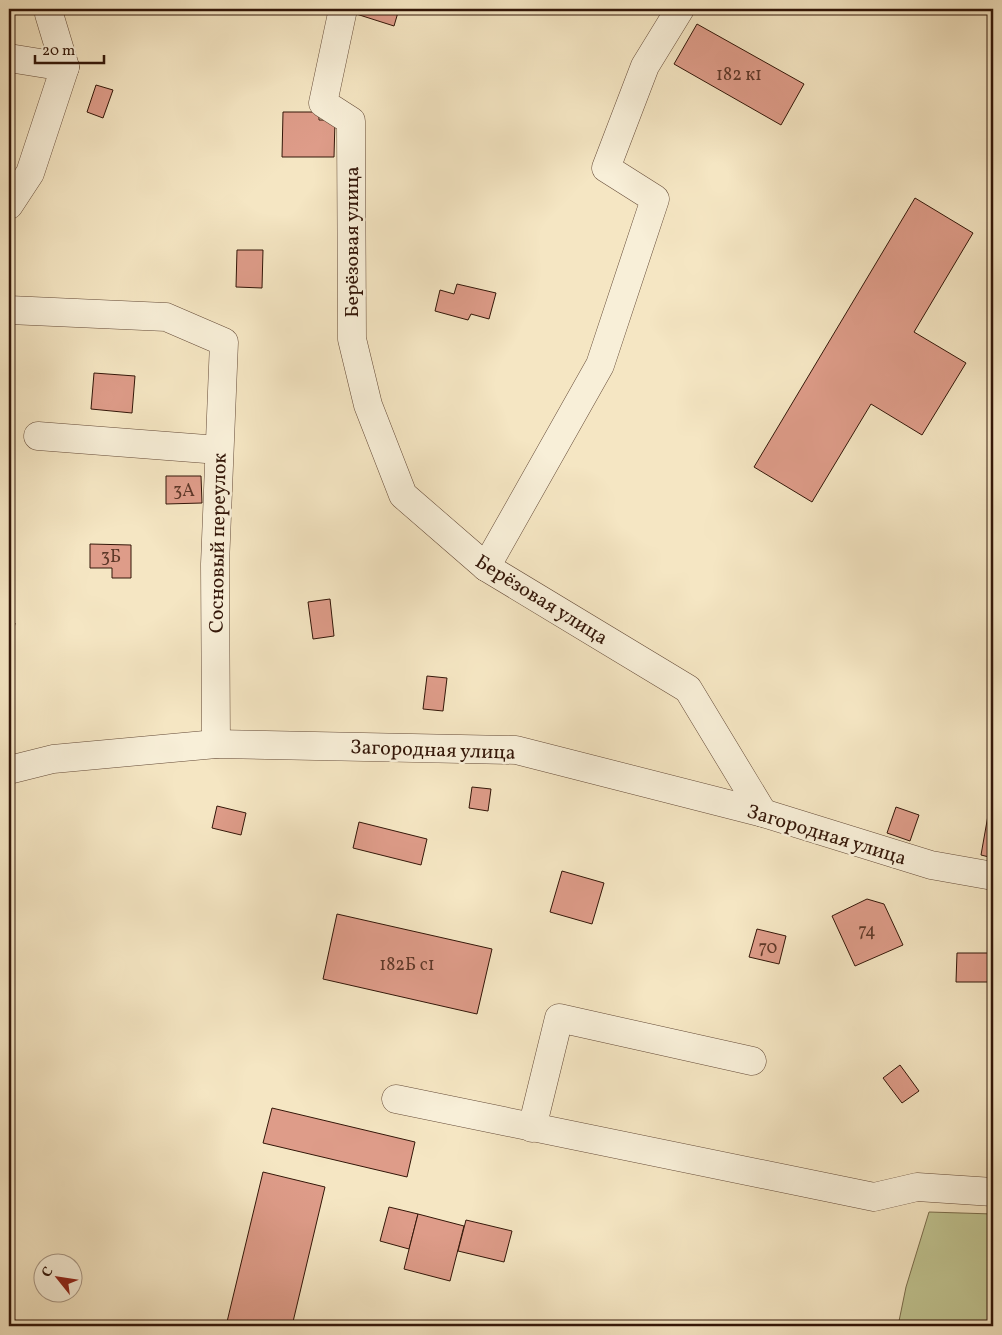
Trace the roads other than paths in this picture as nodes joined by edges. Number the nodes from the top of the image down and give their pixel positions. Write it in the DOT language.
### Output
graph roads {
  1 [pos="51,9"];
  2 [pos="343,9"];
  3 [pos="680,9"];
  4 [pos="9,58"];
  5 [pos="65,67"];
  6 [pos="9,204"];
  7 [pos="9,310"];
  8 [pos="38,436"];
  9 [pos="219,450"];
  10 [pos="486,567"];
  11 [pos="216,744"];
  12 [pos="9,770"];
  13 [pos="763,813"];
  14 [pos="993,876"];
  15 [pos="752,1061"];
  16 [pos="396,1099"];
  17 [pos="532,1128"];
  18 [pos="993,1192"];
  1 -- 5 [label="street"];
  2 -- 10 [label="street, Берёзовая улица"];
  3 -- 10 [label="street"];
  4 -- 5 [label="street"];
  5 -- 6 [label="street"];
  7 -- 9 [label="street, Сосновый переулок"];
  8 -- 9 [label="street"];
  9 -- 11 [label="street, Сосновый переулок"];
  10 -- 13 [label="street, Берёзовая улица"];
  11 -- 12 [label="street, Загородная улица"];
  11 -- 13 [label="street, Загородная улица"];
  13 -- 14 [label="street, Загородная улица"];
  15 -- 17 [label="street"];
  16 -- 17 [label="street"];
  17 -- 18 [label="street"];
}
